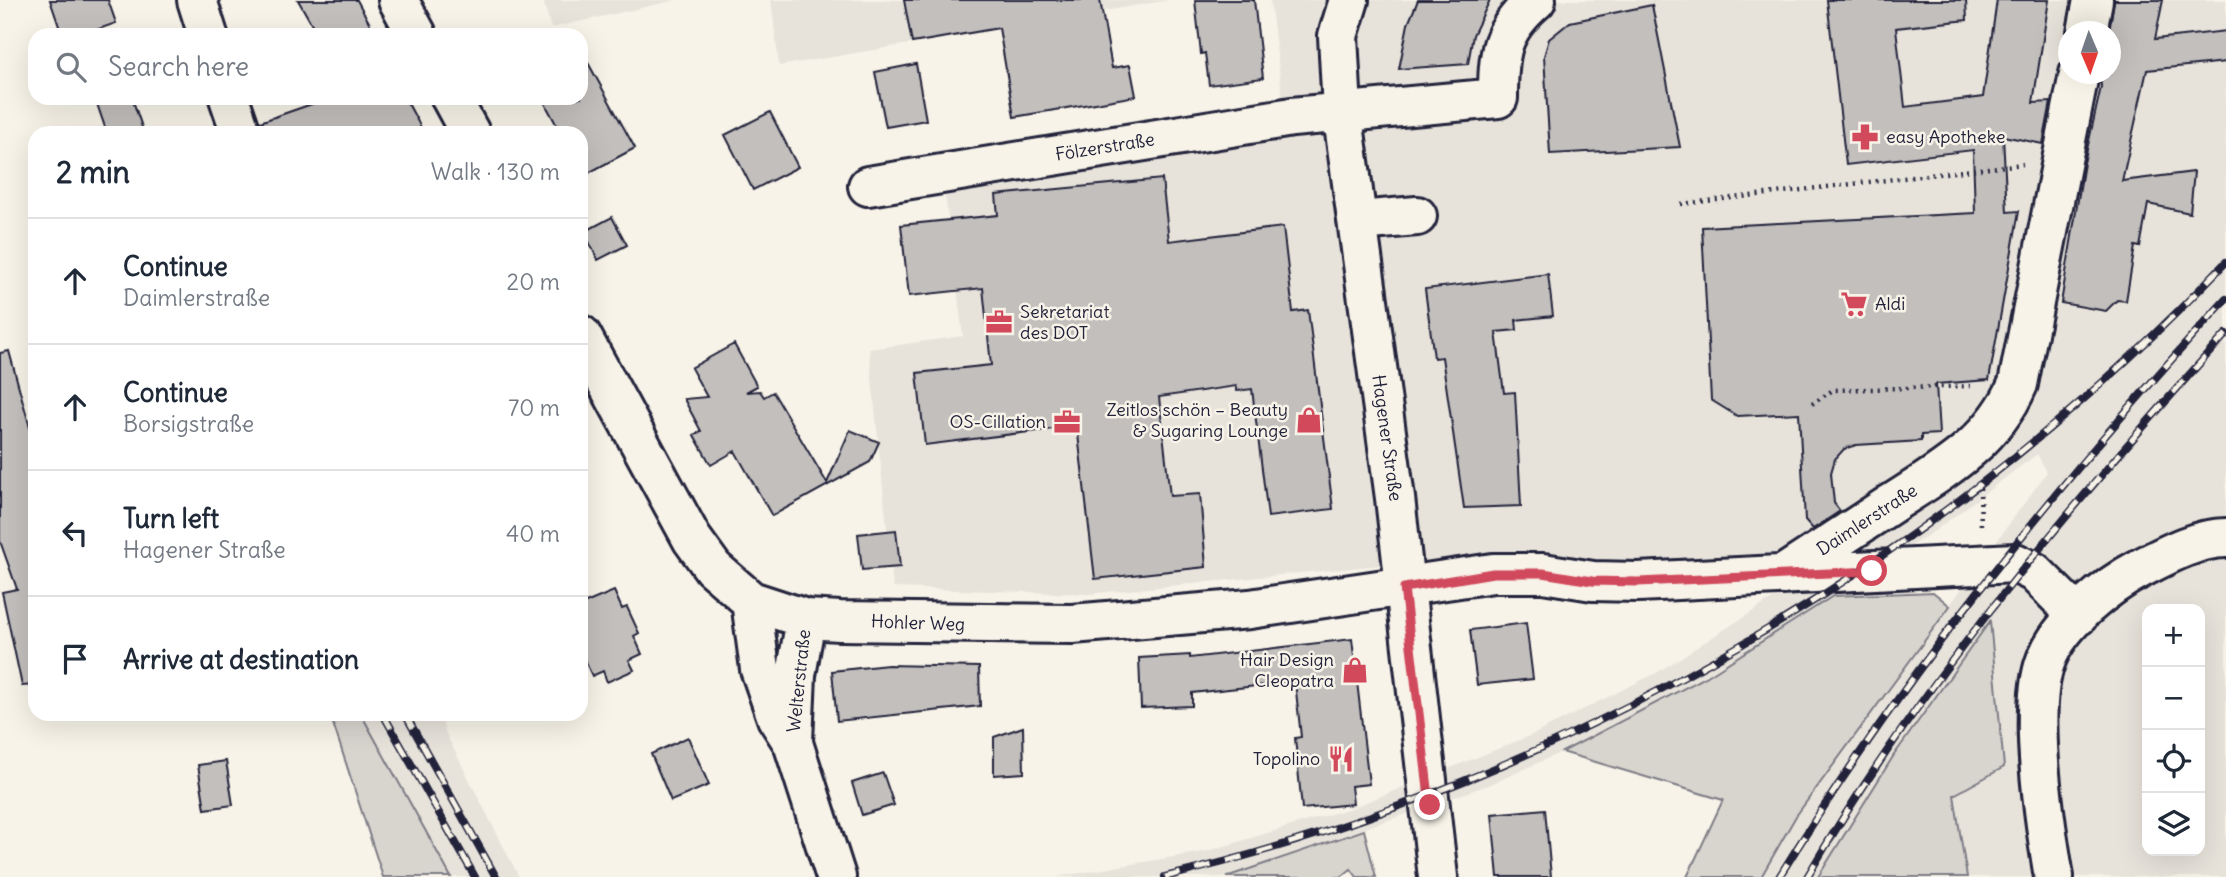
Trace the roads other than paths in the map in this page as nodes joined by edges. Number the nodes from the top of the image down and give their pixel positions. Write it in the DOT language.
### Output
graph roads {
  1 [pos="197,0"];
  2 [pos="397,0"];
  3 [pos="1349,0"];
  4 [pos="1536,0"];
  5 [pos="2093,0"];
  6 [pos="2089,21"];
  7 [pos="206,28"];
  8 [pos="413,28"];
  9 [pos="2077,84"];
  10 [pos="231,105"];
  11 [pos="455,105"];
  12 [pos="1342,110"];
  13 [pos="239,126"];
  14 [pos="466,126"];
  15 [pos="868,186"];
  16 [pos="1417,216"];
  17 [pos="1357,222"];
  18 [pos="588,348"];
  19 [pos="2226,538"];
  20 [pos="1781,576"];
  21 [pos="1404,588"];
  22 [pos="751,601"];
  23 [pos="2078,616"];
  24 [pos="806,619"];
  25 [pos="793,743"];
  26 [pos="836,877"];
  27 [pos="1438,877"];
  28 [pos="2054,877"];
  1 -- 7 [label="street"];
  2 -- 8 [label="street"];
  3 -- 12 [label="street, Hagener Straße"];
  4 -- 12 [label="street, Fölzerstraße"];
  5 -- 6 [label="street"];
  9 -- 20 [label="street, Daimlerstraße"];
  10 -- 13 [label="street"];
  11 -- 14 [label="street"];
  12 -- 15 [label="street, Fölzerstraße"];
  12 -- 17 [label="street, Hagener Straße"];
  16 -- 17 [label="street"];
  17 -- 21 [label="street, Hagener Straße"];
  18 -- 22 [label="street, Hohler Weg"];
  19 -- 23 [label="street"];
  20 -- 21 [label="street, Hohler Weg"];
  20 -- 23 [label="street, Daimlerstraße"];
  21 -- 24 [label="street, Hohler Weg"];
  21 -- 27 [label="street, Hagener Straße"];
  22 -- 24 [label="street, Hohler Weg"];
  22 -- 25 [label="street, Welterstraße"];
  23 -- 28 [label="street"];
  24 -- 25 [label="street, Welterstraße"];
  25 -- 26 [label="street, Welterstraße"];
}
